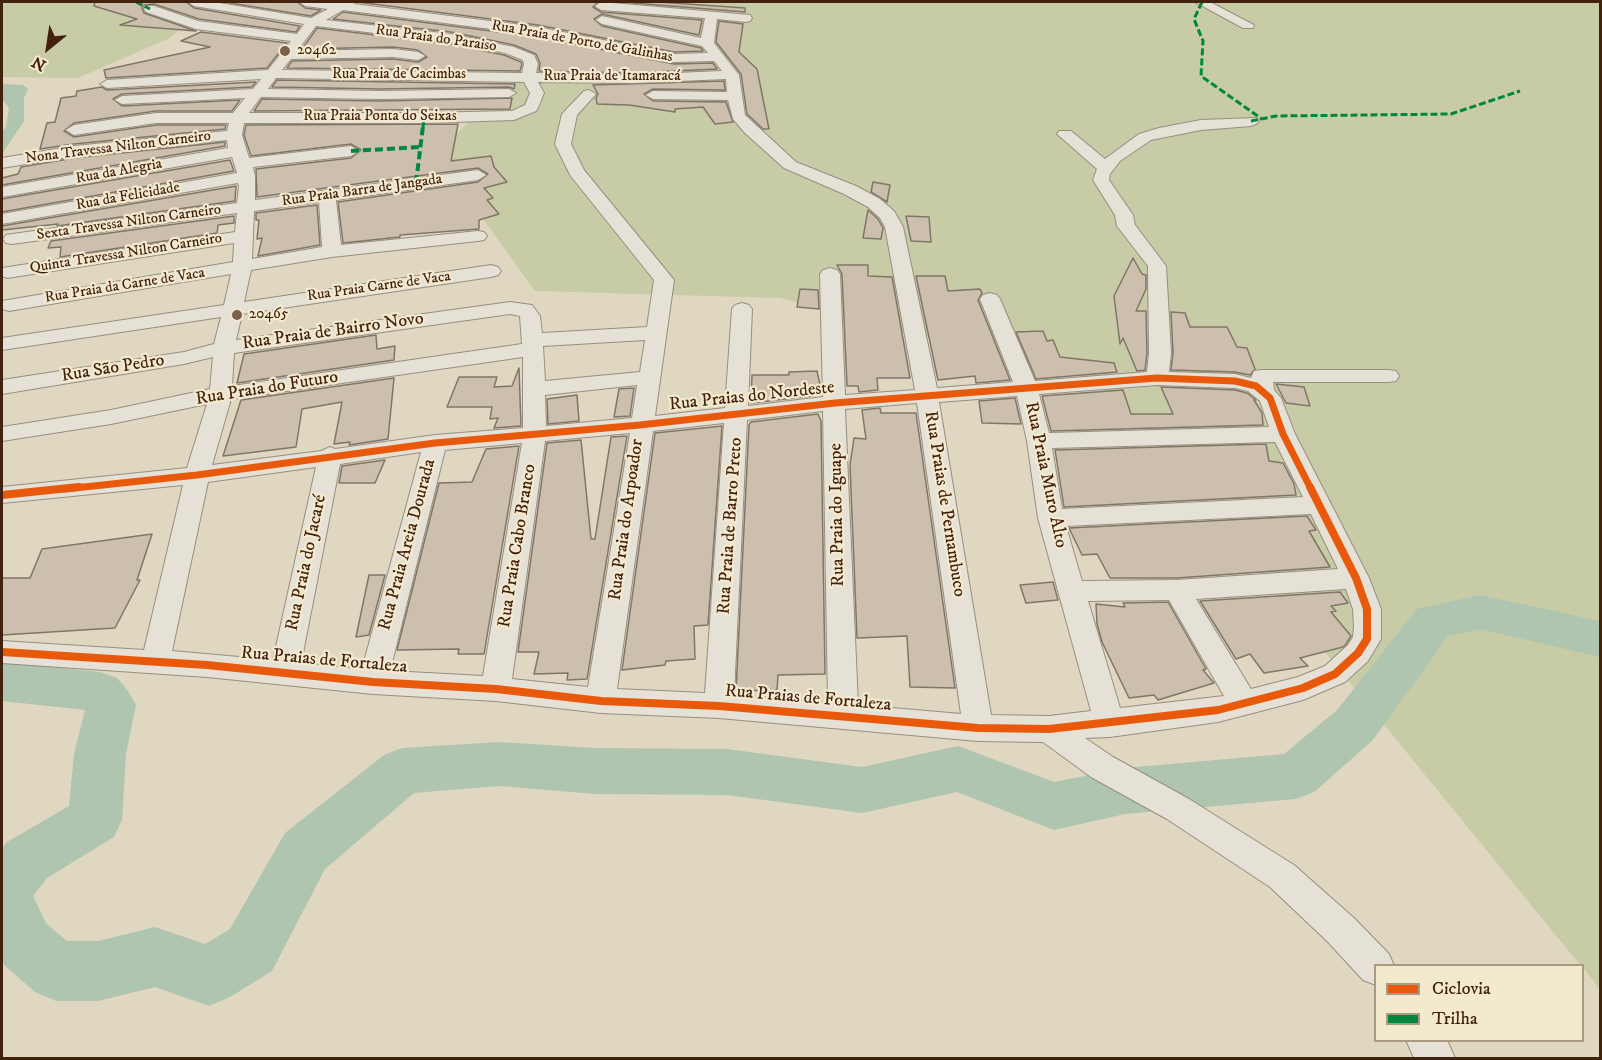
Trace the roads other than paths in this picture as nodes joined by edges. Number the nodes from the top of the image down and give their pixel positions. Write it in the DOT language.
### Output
graph roads {
  1 [pos="194,2"];
  2 [pos="305,2"];
  3 [pos="1202,2"];
  4 [pos="344,4"];
  5 [pos="602,4"];
  6 [pos="230,5"];
  7 [pos="150,9"];
  8 [pos="642,10"];
  9 [pos="712,16"];
  10 [pos="746,18"];
  11 [pos="313,22"];
  12 [pos="188,23"];
  13 [pos="624,24"];
  14 [pos="1248,25"];
  15 [pos="300,38"];
  16 [pos="713,50"];
  17 [pos="286,55"];
  18 [pos="418,56"];
  19 [pos="271,74"];
  20 [pos="732,75"];
  21 [pos="528,76"];
  22 [pos="107,84"];
  23 [pos="256,93"];
  24 [pos="542,93"];
  25 [pos="586,94"];
  26 [pos="634,94"];
  27 [pos="353,95"];
  28 [pos="734,96"];
  29 [pos="122,100"];
  30 [pos="238,117"];
  31 [pos="1251,121"];
  32 [pos="74,130"];
  33 [pos="1065,134"];
  34 [pos="352,135"];
  35 [pos="241,156"];
  36 [pos="2,163"];
  37 [pos="1105,167"];
  38 [pos="478,175"];
  39 [pos="2,192"];
  40 [pos="336,195"];
  41 [pos="246,208"];
  42 [pos="6,218"];
  43 [pos="245,236"];
  44 [pos="478,236"];
  45 [pos="12,239"];
  46 [pos="332,251"];
  47 [pos="242,267"];
  48 [pos="491,271"];
  49 [pos="7,272"];
  50 [pos="830,274"];
  51 [pos="990,299"];
  52 [pos="9,305"];
  53 [pos="232,309"];
  54 [pos="742,309"];
  55 [pos="441,316"];
  56 [pos="656,333"];
  57 [pos="2,344"];
  58 [pos="532,345"];
  59 [pos="224,348"];
  60 [pos="1388,376"];
  61 [pos="650,377"];
  62 [pos="1157,378"];
  63 [pos="2,387"];
  64 [pos="534,389"];
  65 [pos="1027,389"];
  66 [pos="1263,391"];
  67 [pos="221,394"];
  68 [pos="927,395"];
  69 [pos="835,403"];
  70 [pos="738,414"];
  71 [pos="640,425"];
  72 [pos="535,433"];
  73 [pos="2,434"];
  74 [pos="1283,434"];
  75 [pos="1039,441"];
  76 [pos="435,443"];
  77 [pos="330,455"];
  78 [pos="197,475"];
  79 [pos="2,495"];
  80 [pos="1319,505"];
  81 [pos="1051,518"];
  82 [pos="1356,578"];
  83 [pos="1178,590"];
  84 [pos="1073,591"];
  85 [pos="2,652"];
  86 [pos="156,661"];
  87 [pos="285,671"];
  88 [pos="373,682"];
  89 [pos="496,689"];
  90 [pos="601,701"];
  91 [pos="1244,703"];
  92 [pos="719,706"];
  93 [pos="843,718"];
  94 [pos="1110,724"];
  95 [pos="978,728"];
  96 [pos="1050,729"];
  97 [pos="1374,965"];
  98 [pos="1426,1042"];
  99 [pos="1437,1059"];
  1 -- 6 [label="street"];
  2 -- 4 [label="street, Rua Praia de Porto de Galinhas"];
  3 -- 14 [label="street"];
  4 -- 11 [label="street"];
  4 -- 16 [label="street, Rua Praia de Porto de Galinhas"];
  5 -- 8 [label="street"];
  5 -- 13 [label="street"];
  6 -- 11 [label="street"];
  6 -- 12 [label="street"];
  7 -- 12 [label="street"];
  8 -- 9 [label="street"];
  8 -- 13 [label="street"];
  9 -- 10 [label="street"];
  9 -- 16 [label="street"];
  11 -- 15 [label="street"];
  11 -- 21 [label="street, Rua Praia do Paraiso"];
  12 -- 15 [label="street"];
  13 -- 16 [label="street"];
  15 -- 17 [label="street"];
  16 -- 20 [label="street, Rua Praias de Pernambuco"];
  17 -- 18 [label="street, Rua Praia de Cacimbas"];
  17 -- 19 [label="street"];
  19 -- 21 [label="street, Rua Praia de Cacimbas"];
  19 -- 22 [label="street, Rua Praia de Cacimbas"];
  19 -- 23 [label="street"];
  20 -- 21 [label="street, Rua Praia de Itamaracá"];
  20 -- 28 [label="street, Rua Praias de Pernambuco"];
  21 -- 24 [label="street, Rua Praia do Paraiso"];
  23 -- 27 [label="street"];
  23 -- 29 [label="street"];
  23 -- 30 [label="street"];
  24 -- 27 [label="street"];
  24 -- 34 [label="street, Rua Praia Ponta do Seixas"];
  25 -- 56 [label="street, Rua Praia do Arpoador"];
  26 -- 28 [label="street"];
  27 -- 34 [label="street"];
  28 -- 68 [label="street, Rua Praias de Pernambuco"];
  30 -- 32 [label="street, Rua Praia Ponta do Seixas"];
  30 -- 34 [label="street, Rua Praia Ponta do Seixas"];
  30 -- 35 [label="street"];
  31 -- 37 [label="street"];
  33 -- 37 [label="street"];
  34 -- 35 [label="street"];
  34 -- 40 [label="street"];
  35 -- 36 [label="street, Nona Travessa Nilton Carneiro"];
  35 -- 39 [label="street, Rua da Alegria"];
  35 -- 41 [label="street"];
  35 -- 42 [label="street, Rua da Felicidade"];
  37 -- 62 [label="street"];
  38 -- 40 [label="street, Rua Praia Barra de Jangada"];
  40 -- 41 [label="street, Rua Praia Barra de Jangada"];
  40 -- 46 [label="street"];
  41 -- 43 [label="street"];
  41 -- 45 [label="street, Sexta Travessa Nilton Carneiro"];
  43 -- 47 [label="street"];
  43 -- 49 [label="street, Quinta Travessa Nilton Carneiro"];
  44 -- 46 [label="street, Rua Praia da Carne de Vaca"];
  46 -- 47 [label="street, Rua Praia da Carne de Vaca"];
  47 -- 52 [label="street, Rua Praia da Carne de Vaca"];
  47 -- 53 [label="street"];
  48 -- 53 [label="street, Rua Praia Carne de Vaca"];
  50 -- 69 [label="street, Rua Praia do Iguape"];
  51 -- 65 [label="street, Rua Praia Muro Alto"];
  53 -- 57 [label="street, Rua Praia Carne de Vaca"];
  53 -- 59 [label="street"];
  54 -- 70 [label="street, Rua Praia de Barro Preto"];
  55 -- 58 [label="street, Rua Praia Cabo Branco"];
  55 -- 59 [label="street, Rua Praia de Bairro Novo"];
  56 -- 58 [label="street, Rua Praia do Futuro"];
  56 -- 61 [label="street, Rua Praia do Arpoador"];
  58 -- 64 [label="street, Rua Praia Cabo Branco"];
  58 -- 67 [label="street, Rua Praia do Futuro"];
  59 -- 63 [label="street, Rua São Pedro"];
  59 -- 67 [label="street"];
  60 -- 66 [label="street"];
  61 -- 64 [label="street"];
  61 -- 71 [label="street, Rua Praia do Arpoador"];
  62 -- 65 [label="street, Rua Praias do Nordeste"];
  62 -- 66 [label="street, Rua Praias do Nordeste"];
  64 -- 72 [label="street, Rua Praia Cabo Branco"];
  65 -- 68 [label="street, Rua Praias do Nordeste"];
  65 -- 75 [label="street, Rua Praia Muro Alto"];
  66 -- 74 [label="street"];
  67 -- 73 [label="street, Rua Praia do Futuro"];
  67 -- 78 [label="street"];
  68 -- 69 [label="street, Rua Praias do Nordeste"];
  68 -- 95 [label="street, Rua Praias de Pernambuco"];
  69 -- 70 [label="street, Rua Praias do Nordeste"];
  69 -- 93 [label="street, Rua Praia do Iguape"];
  70 -- 71 [label="street, Rua Praias do Nordeste"];
  70 -- 92 [label="street, Rua Praia de Barro Preto"];
  71 -- 72 [label="street, Rua Praias do Nordeste"];
  71 -- 90 [label="street, Rua Praia do Arpoador"];
  72 -- 76 [label="street, Rua Praias do Nordeste"];
  72 -- 89 [label="street, Rua Praia Cabo Branco"];
  74 -- 75 [label="street"];
  74 -- 80 [label="street, Rua Praias de Fortaleza"];
  75 -- 81 [label="street, Rua Praia Muro Alto"];
  76 -- 77 [label="street, Rua Praias do Nordeste"];
  76 -- 88 [label="street, Rua Praia Areia Dourada"];
  77 -- 78 [label="street, Rua Praias do Nordeste"];
  77 -- 87 [label="street, Rua Praia do Jacaré"];
  78 -- 79 [label="street, Rua Praias do Nordeste"];
  78 -- 86 [label="street"];
  80 -- 81 [label="street"];
  80 -- 82 [label="street, Rua Praias de Fortaleza"];
  81 -- 84 [label="street, Rua Praia Muro Alto"];
  82 -- 83 [label="street"];
  82 -- 91 [label="street, Rua Praias de Fortaleza"];
  83 -- 84 [label="street"];
  83 -- 91 [label="street"];
  84 -- 94 [label="street, Rua Praia Muro Alto"];
  85 -- 86 [label="street, Rua Praias de Fortaleza"];
  86 -- 87 [label="street, Rua Praias de Fortaleza"];
  87 -- 88 [label="street, Rua Praias de Fortaleza"];
  88 -- 89 [label="street, Rua Praias de Fortaleza"];
  89 -- 90 [label="street, Rua Praias de Fortaleza"];
  90 -- 92 [label="street, Rua Praias de Fortaleza"];
  91 -- 94 [label="street, Rua Praias de Fortaleza"];
  92 -- 93 [label="street, Rua Praias de Fortaleza"];
  93 -- 95 [label="street, Rua Praias de Fortaleza"];
  94 -- 96 [label="street, Rua Praias de Fortaleza"];
  95 -- 96 [label="street, Rua Praias de Fortaleza"];
  96 -- 97 [label="street"];
  98 -- 99 [label="street"];
}
